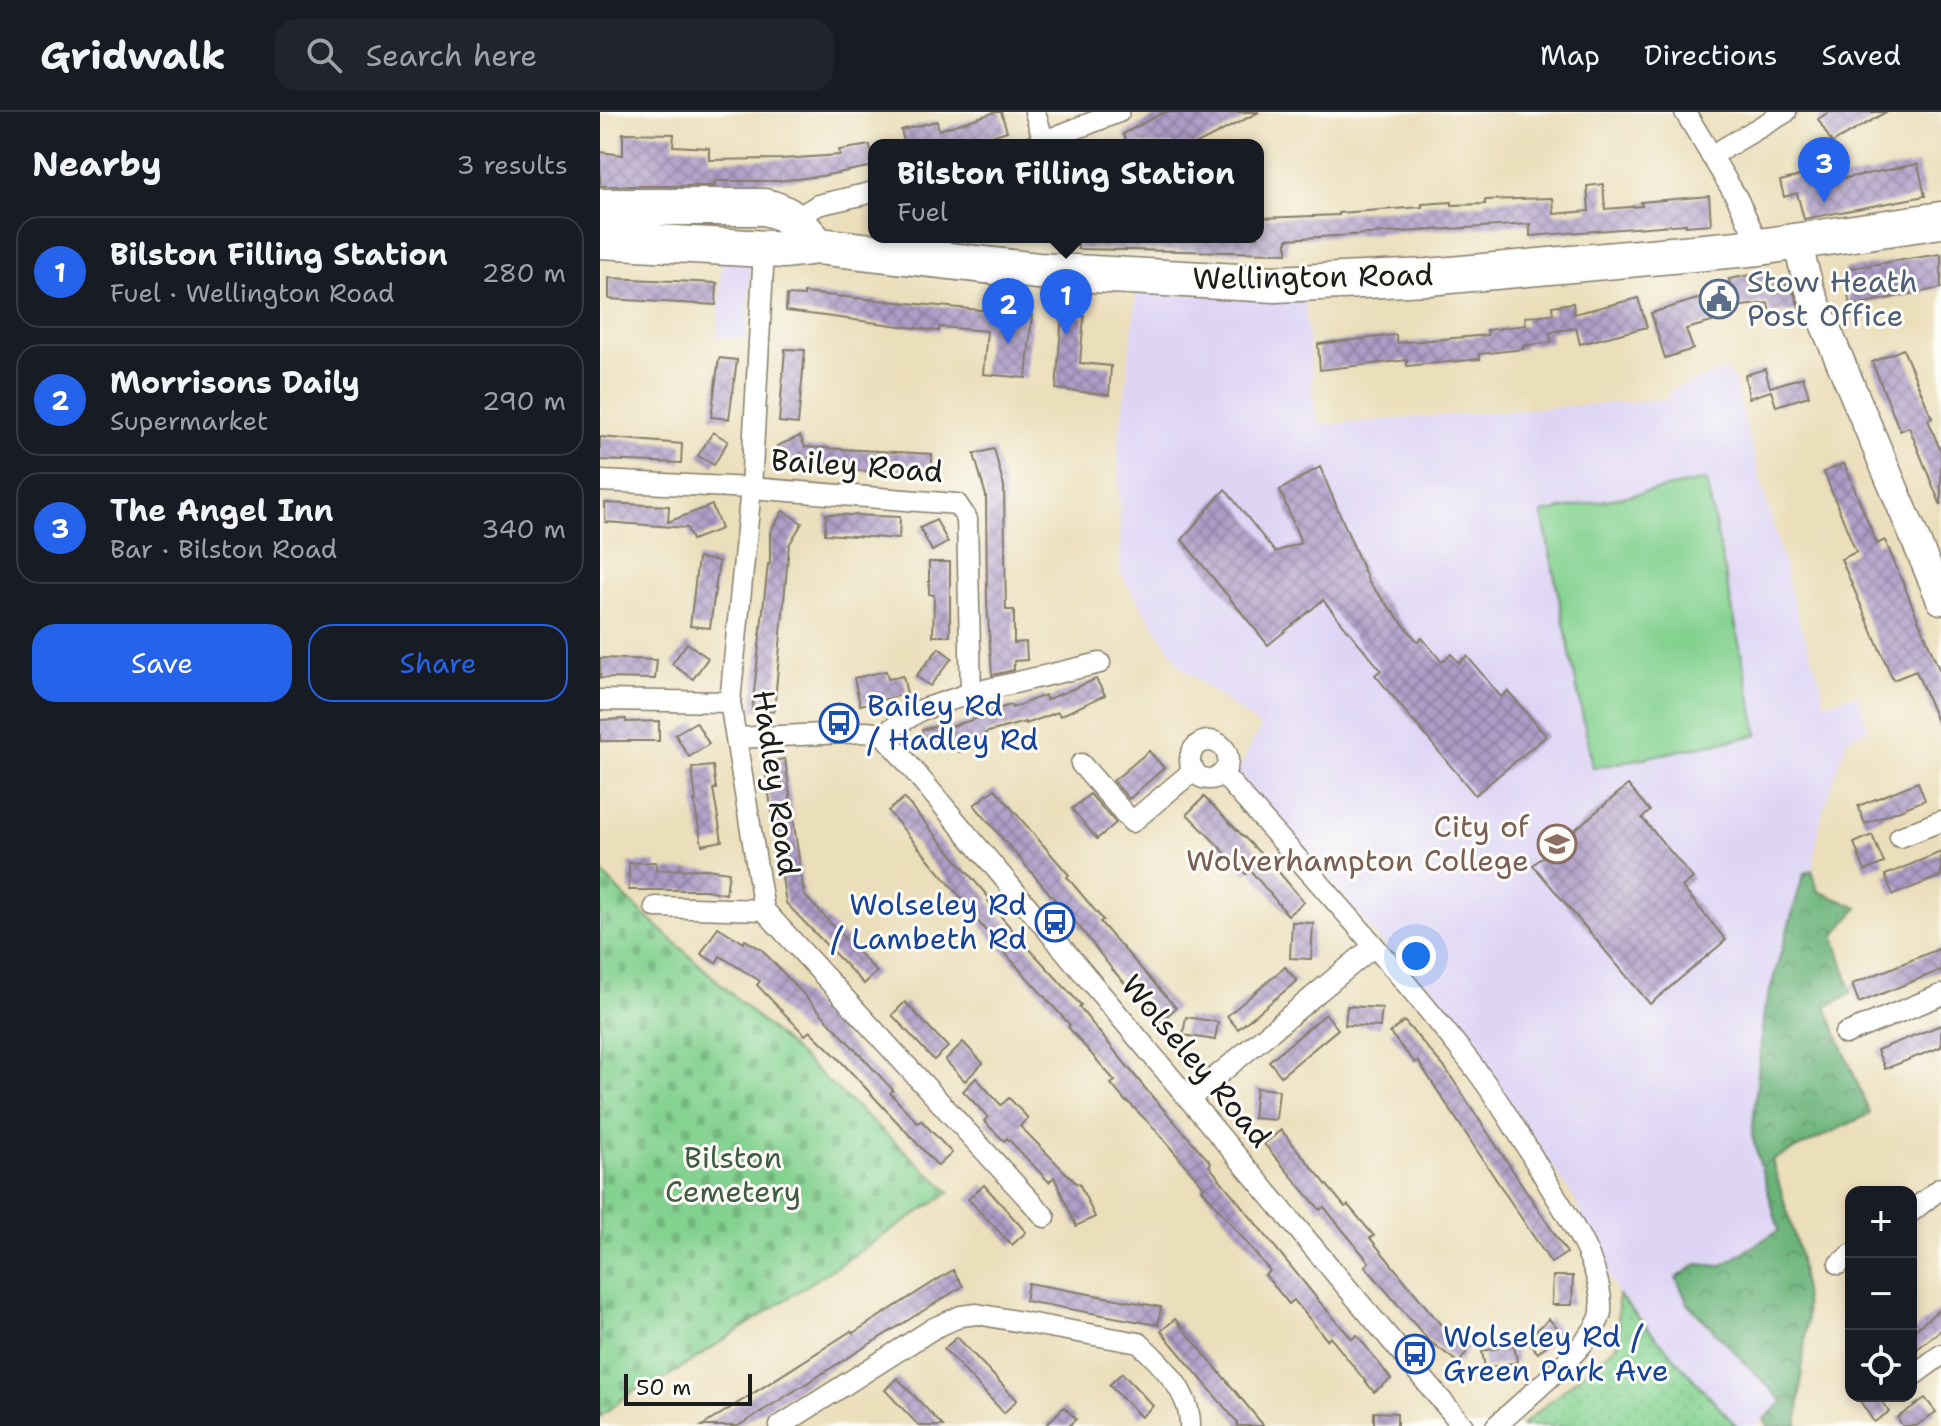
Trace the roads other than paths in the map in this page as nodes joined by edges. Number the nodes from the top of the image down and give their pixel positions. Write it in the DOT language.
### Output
graph roads {
  1 [pos="1035,112"];
  2 [pos="1119,112"];
  3 [pos="1685,112"];
  4 [pos="1786,112"];
  5 [pos="1038,139"];
  6 [pos="1049,139"];
  7 [pos="1711,156"];
  8 [pos="868,193"];
  9 [pos="1941,220"];
  10 [pos="601,231"];
  11 [pos="783,243"];
  12 [pos="1797,243"];
  13 [pos="1760,247"];
  14 [pos="600,481"];
  15 [pos="751,488"];
  16 [pos="1941,600"];
  17 [pos="1100,663"];
  18 [pos="971,693"];
  19 [pos="600,700"];
  20 [pos="730,702"];
  21 [pos="883,734"];
  22 [pos="736,738"];
  23 [pos="1081,764"];
  24 [pos="1194,770"];
  25 [pos="1222,773"];
  26 [pos="1941,821"];
  27 [pos="1900,837"];
  28 [pos="655,907"];
  29 [pos="764,910"];
  30 [pos="1374,946"];
  31 [pos="1941,995"];
  32 [pos="1845,1034"];
  33 [pos="1189,1099"];
  34 [pos="1941,1188"];
  35 [pos="1917,1207"];
  36 [pos="1045,1217"];
  37 [pos="1941,1355"];
  38 [pos="1917,1373"];
  39 [pos="780,1426"];
  40 [pos="1190,1426"];
  41 [pos="1463,1426"];
  42 [pos="1496,1426"];
  1 -- 5 [label="street"];
  2 -- 6 [label="street"];
  3 -- 7 [label="street"];
  4 -- 7 [label="street"];
  7 -- 13 [label="street"];
  8 -- 11 [label="street"];
  9 -- 12 [label="highway, Wellington Road"];
  10 -- 11 [label="highway, Wellington Road"];
  10 -- 11 [label="highway"];
  11 -- 13 [label="highway, Wellington Road"];
  11 -- 15 [label="street, Hadley Road"];
  12 -- 13 [label="highway, Wellington Road"];
  12 -- 16 [label="street"];
  14 -- 15 [label="street"];
  15 -- 18 [label="street, Bailey Road"];
  15 -- 20 [label="street, Hadley Road"];
  17 -- 18 [label="street"];
  18 -- 21 [label="street"];
  19 -- 20 [label="street"];
  20 -- 22 [label="street, Hadley Road"];
  21 -- 22 [label="street"];
  21 -- 33 [label="street, Wolseley Road"];
  22 -- 29 [label="street, Hadley Road"];
  23 -- 24 [label="street"];
  24 -- 25 [label="street"];
  24 -- 25 [label="street"];
  25 -- 30 [label="street"];
  26 -- 27 [label="street"];
  28 -- 29 [label="street"];
  29 -- 36 [label="street, Hadley Road"];
  30 -- 33 [label="street"];
  30 -- 42 [label="street"];
  31 -- 32 [label="street"];
  33 -- 41 [label="street, Wolseley Road"];
  34 -- 35 [label="street"];
  37 -- 38 [label="street"];
  39 -- 40 [label="street"];
}
